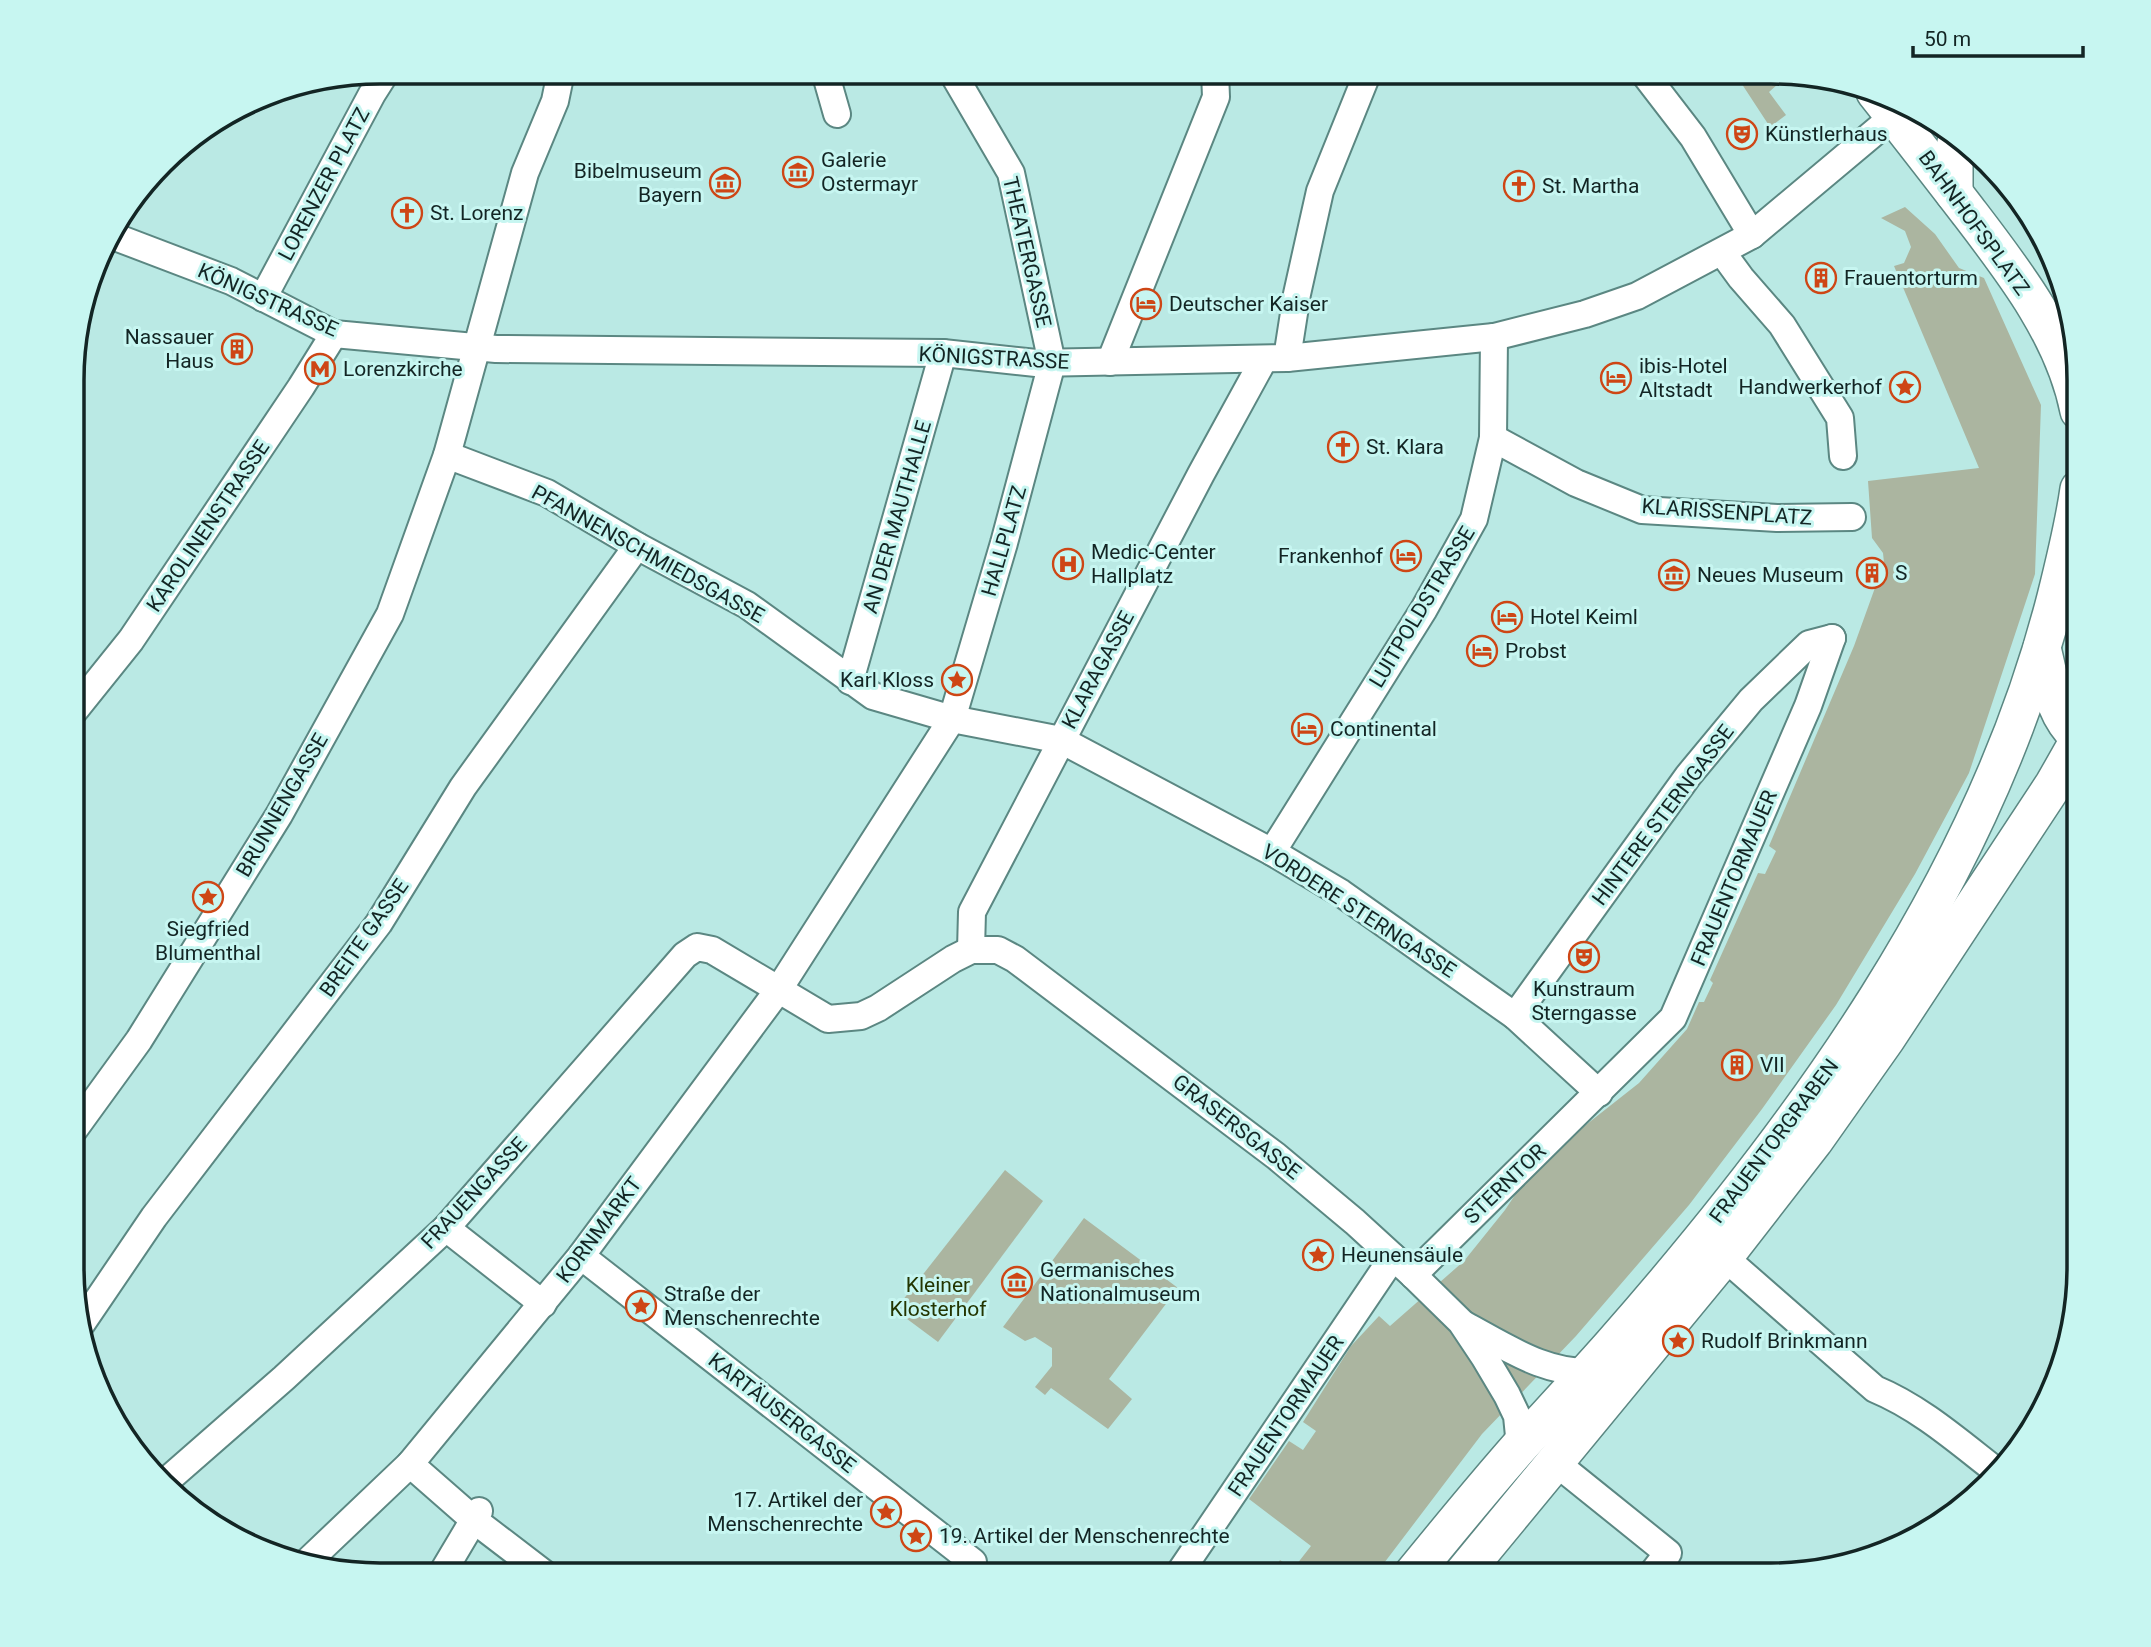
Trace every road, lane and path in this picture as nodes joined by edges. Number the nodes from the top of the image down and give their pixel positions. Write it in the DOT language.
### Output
graph roads {
  1 [pos="378,84"];
  2 [pos="559,84"];
  3 [pos="828,84"];
  4 [pos="959,84"];
  5 [pos="1215,84"];
  6 [pos="1363,84"];
  7 [pos="1652,84"];
  8 [pos="1882,106"];
  9 [pos="1888,109"];
  10 [pos="837,114"];
  11 [pos="1955,148"];
  12 [pos="1954,194"];
  13 [pos="1752,235"];
  14 [pos="120,239"];
  15 [pos="1722,252"];
  16 [pos="263,298"];
  17 [pos="334,334"];
  18 [pos="1494,337"];
  19 [pos="476,347"];
  20 [pos="943,353"];
  21 [pos="1275,358"];
  22 [pos="1110,362"];
  23 [pos="1052,363"];
  24 [pos="2066,368"];
  25 [pos="1493,438"];
  26 [pos="447,455"];
  27 [pos="1843,456"];
  28 [pos="1852,517"];
  29 [pos="637,546"];
  30 [pos="2067,546"];
  31 [pos="1832,638"];
  32 [pos="2042,647"];
  33 [pos="850,681"];
  34 [pos="84,699"];
  35 [pos="952,719"];
  36 [pos="2067,726"];
  37 [pos="1061,740"];
  38 [pos="2067,759"];
  39 [pos="1985,802"];
  40 [pos="2026,826"];
  41 [pos="1272,852"];
  42 [pos="971,950"];
  43 [pos="779,989"];
  44 [pos="1515,1017"];
  45 [pos="1599,1094"];
  46 [pos="84,1116"];
  47 [pos="446,1228"];
  48 [pos="581,1256"];
  49 [pos="1393,1257"];
  50 [pos="1724,1257"];
  51 [pos="1413,1275"];
  52 [pos="542,1304"];
  53 [pos="88,1314"];
  54 [pos="1461,1322"];
  55 [pos="1633,1367"];
  56 [pos="1587,1373"];
  57 [pos="1520,1446"];
  58 [pos="1555,1462"];
  59 [pos="410,1464"];
  60 [pos="1990,1466"];
  61 [pos="171,1476"];
  62 [pos="476,1516"];
  63 [pos="314,1555"];
  64 [pos="448,1563"];
  65 [pos="532,1563"];
  66 [pos="973,1563"];
  67 [pos="1186,1563"];
  68 [pos="1422,1563"];
  69 [pos="1472,1563"];
  70 [pos="1660,1563"];
  1 -- 16 [label="street, LORENZER PLATZ"];
  2 -- 19 [label="street"];
  3 -- 10 [label="street"];
  4 -- 23 [label="street, THEATERGASSE"];
  5 -- 22 [label="street"];
  6 -- 21 [label="street, KLARAGASSE"];
  7 -- 13 [label="street"];
  8 -- 13 [label="street, KÖNIGSTRASSE"];
  9 -- 12 [label="main road, BAHNHOFSPLATZ"];
  11 -- 12 [label="main road"];
  12 -- 24 [label="main road, BAHNHOFSPLATZ"];
  13 -- 15 [label="street, KÖNIGSTRASSE"];
  14 -- 16 [label="street, KÖNIGSTRASSE"];
  15 -- 18 [label="street, KÖNIGSTRASSE"];
  15 -- 27 [label="street"];
  16 -- 17 [label="street, KÖNIGSTRASSE"];
  17 -- 19 [label="street, KÖNIGSTRASSE"];
  17 -- 34 [label="street, KAROLINENSTRASSE"];
  18 -- 21 [label="street, KÖNIGSTRASSE"];
  18 -- 25 [label="street, LUITPOLDSTRASSE"];
  19 -- 20 [label="street, KÖNIGSTRASSE"];
  19 -- 26 [label="street"];
  20 -- 23 [label="street, KÖNIGSTRASSE"];
  20 -- 33 [label="street, AN DER MAUTHALLE"];
  21 -- 22 [label="street, KÖNIGSTRASSE"];
  21 -- 37 [label="street, KLARAGASSE"];
  22 -- 23 [label="street, KÖNIGSTRASSE"];
  23 -- 35 [label="street, HALLPLATZ"];
  25 -- 28 [label="street, KLARISSENPLATZ"];
  25 -- 41 [label="street, LUITPOLDSTRASSE"];
  26 -- 29 [label="street, PFANNENSCHMIEDSGASSE"];
  26 -- 46 [label="street, BRUNNENGASSE"];
  29 -- 33 [label="street, PFANNENSCHMIEDSGASSE"];
  29 -- 53 [label="street, BREITE GASSE"];
  30 -- 32 [label="main road"];
  31 -- 44 [label="street, HINTERE STERNGASSE"];
  31 -- 45 [label="street, FRAUENTORMAUER"];
  32 -- 36 [label="main road"];
  32 -- 39 [label="main road, FRAUENTORGRABEN"];
  33 -- 35 [label="street, PFANNENSCHMIEDSGASSE"];
  35 -- 37 [label="street"];
  35 -- 43 [label="street, HALLPLATZ"];
  37 -- 41 [label="street, VORDERE STERNGASSE"];
  37 -- 42 [label="street, KLARAGASSE"];
  38 -- 40 [label="main road, FRAUENTORGRABEN"];
  39 -- 40 [label="main road"];
  39 -- 56 [label="main road, FRAUENTORGRABEN"];
  40 -- 50 [label="main road, FRAUENTORGRABEN"];
  41 -- 44 [label="street, VORDERE STERNGASSE"];
  42 -- 43 [label="street"];
  42 -- 49 [label="street, GRASERSGASSE"];
  43 -- 47 [label="street, FRAUENGASSE"];
  43 -- 48 [label="street, KORNMARKT"];
  44 -- 45 [label="street, VORDERE STERNGASSE"];
  45 -- 51 [label="street, STERNTOR"];
  47 -- 52 [label="street"];
  47 -- 61 [label="street, FRAUENGASSE"];
  48 -- 52 [label="street, KORNMARKT"];
  48 -- 66 [label="street, KARTÄUSERGASSE"];
  49 -- 51 [label="street, GRASERSGASSE"];
  49 -- 67 [label="street, FRAUENTORMAUER"];
  50 -- 55 [label="main road, FRAUENTORGRABEN"];
  50 -- 60 [label="street"];
  51 -- 54 [label="street, GRASERSGASSE"];
  52 -- 59 [label="street, KORNMARKT"];
  54 -- 56 [label="street, GRASERSGASSE"];
  54 -- 57 [label="street, GRASERSGASSE"];
  55 -- 56 [label="street, GRASERSGASSE"];
  55 -- 58 [label="main road, FRAUENTORGRABEN"];
  56 -- 57 [label="main road, FRAUENTORGRABEN"];
  57 -- 68 [label="main road, FRAUENTORGRABEN"];
  58 -- 69 [label="main road, FRAUENTORGRABEN"];
  58 -- 70 [label="street"];
  59 -- 62 [label="street"];
  59 -- 63 [label="street, KORNMARKT"];
  62 -- 64 [label="street"];
  62 -- 65 [label="street"];
}
